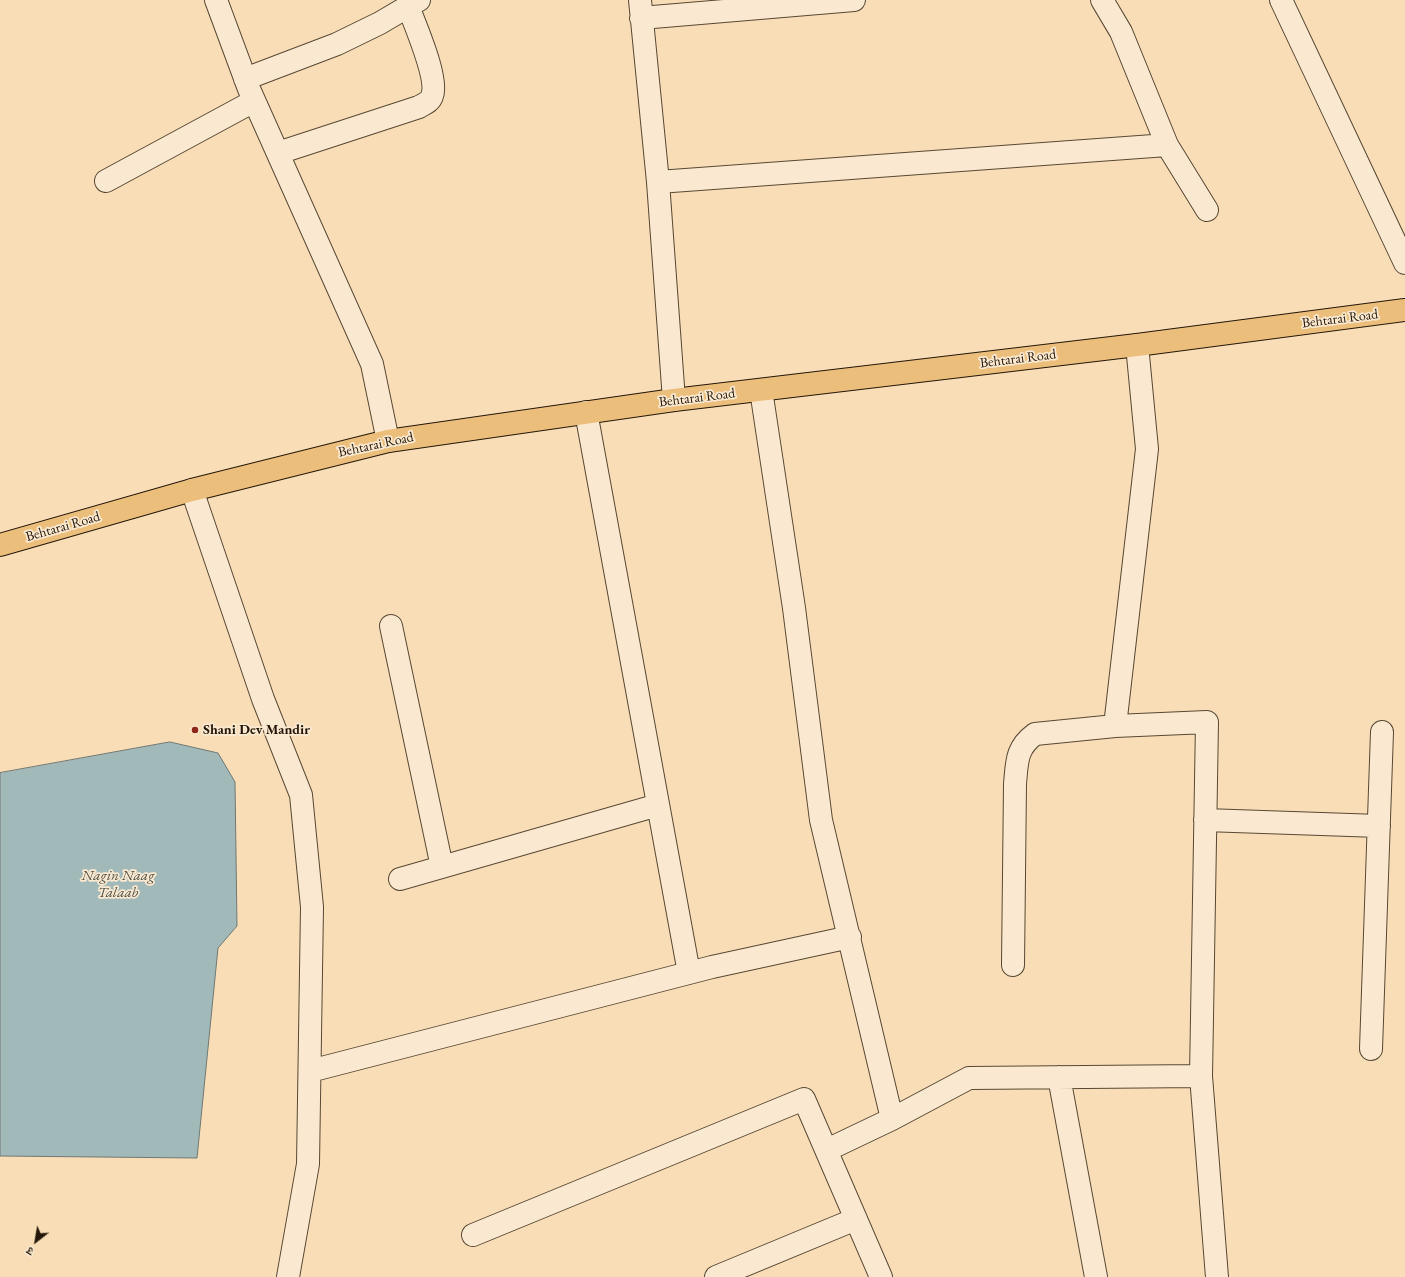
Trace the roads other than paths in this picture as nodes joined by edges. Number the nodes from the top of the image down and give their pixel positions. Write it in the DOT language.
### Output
graph roads {
  1 [pos="216,0"];
  2 [pos="854,0"];
  3 [pos="1102,0"];
  4 [pos="1281,0"];
  5 [pos="414,3"];
  6 [pos="641,9"];
  7 [pos="245,79"];
  8 [pos="254,100"];
  9 [pos="1167,145"];
  10 [pos="278,153"];
  11 [pos="106,181"];
  12 [pos="658,182"];
  13 [pos="1207,210"];
  14 [pos="1405,263"];
  15 [pos="1405,310"];
  16 [pos="1137,345"];
  17 [pos="761,390"];
  18 [pos="674,400"];
  19 [pos="586,412"];
  20 [pos="388,441"];
  21 [pos="192,490"];
  22 [pos="0,545"];
  23 [pos="391,626"];
  24 [pos="1115,726"];
  25 [pos="1382,732"];
  26 [pos="658,805"];
  27 [pos="1206,820"];
  28 [pos="1379,826"];
  29 [pos="442,867"];
  30 [pos="400,879"];
  31 [pos="850,937"];
  32 [pos="1013,965"];
  33 [pos="689,973"];
  34 [pos="1371,1049"];
  35 [pos="310,1071"];
  36 [pos="1201,1076"];
  37 [pos="1059,1077"];
  38 [pos="892,1119"];
  39 [pos="827,1150"];
  40 [pos="856,1219"];
  41 [pos="473,1235"];
  42 [pos="288,1277"];
  43 [pos="716,1277"];
  44 [pos="881,1277"];
  45 [pos="1096,1277"];
  46 [pos="1217,1277"];
  1 -- 7 [label="street"];
  2 -- 6 [label="street"];
  3 -- 9 [label="street"];
  4 -- 14 [label="street"];
  5 -- 7 [label="street"];
  5 -- 10 [label="street"];
  6 -- 12 [label="street"];
  7 -- 8 [label="street"];
  8 -- 10 [label="street"];
  8 -- 11 [label="street"];
  9 -- 12 [label="street"];
  9 -- 13 [label="street"];
  10 -- 20 [label="street"];
  12 -- 18 [label="street"];
  15 -- 16 [label="main road, Behtarai Road"];
  16 -- 17 [label="main road, Behtarai Road"];
  16 -- 24 [label="street"];
  17 -- 18 [label="main road, Behtarai Road"];
  17 -- 31 [label="street"];
  18 -- 19 [label="main road, Behtarai Road"];
  19 -- 20 [label="main road, Behtarai Road"];
  19 -- 26 [label="street"];
  20 -- 21 [label="main road, Behtarai Road"];
  21 -- 22 [label="main road, Behtarai Road"];
  21 -- 35 [label="street"];
  23 -- 29 [label="street"];
  24 -- 27 [label="street"];
  24 -- 32 [label="street"];
  25 -- 28 [label="street"];
  26 -- 29 [label="street"];
  26 -- 33 [label="street"];
  27 -- 28 [label="street"];
  27 -- 36 [label="street"];
  28 -- 34 [label="street"];
  29 -- 30 [label="street"];
  31 -- 33 [label="street"];
  31 -- 38 [label="street"];
  33 -- 35 [label="street"];
  35 -- 42 [label="street"];
  36 -- 37 [label="street"];
  36 -- 46 [label="street"];
  37 -- 38 [label="street"];
  37 -- 45 [label="street"];
  38 -- 39 [label="street"];
  39 -- 40 [label="street"];
  39 -- 41 [label="street"];
  40 -- 43 [label="street"];
  40 -- 44 [label="street"];
}
